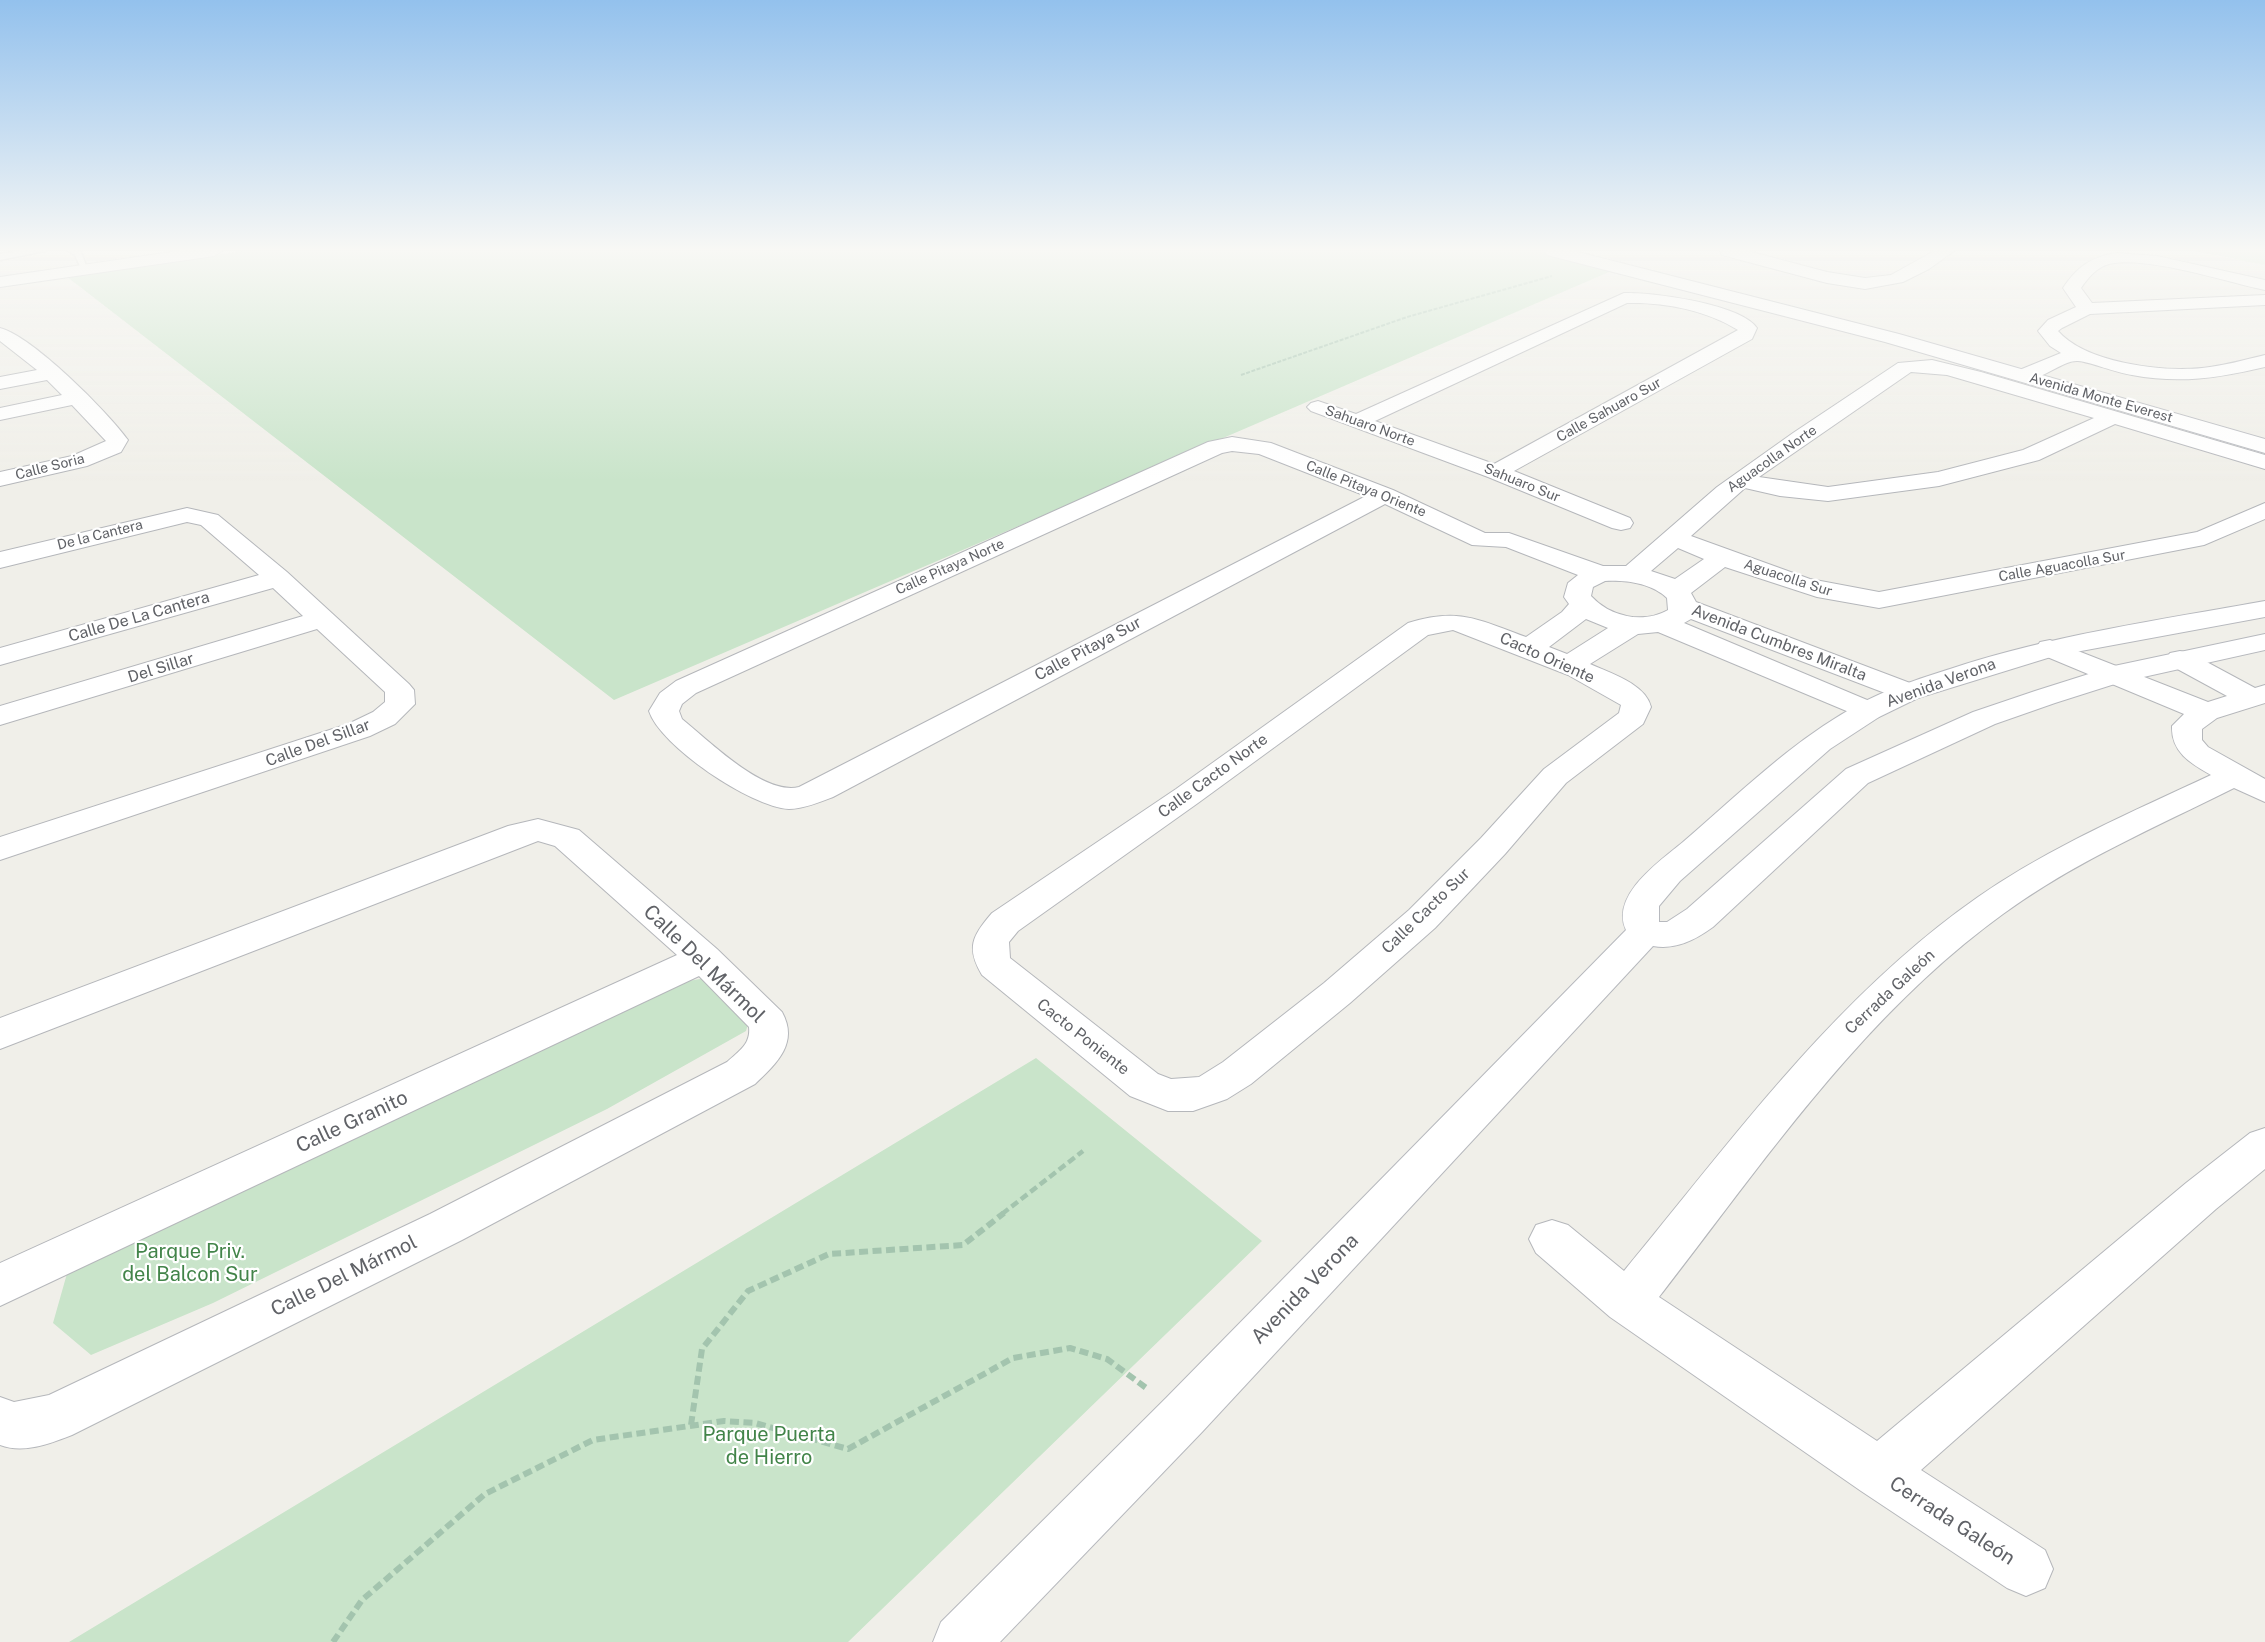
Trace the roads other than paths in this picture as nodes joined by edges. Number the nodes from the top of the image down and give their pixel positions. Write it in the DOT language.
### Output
graph roads {
  1 [pos="1558,328"];
  2 [pos="1746,328"];
  3 [pos="1860,328"];
  4 [pos="1905,328"];
  5 [pos="2051,328"];
  6 [pos="2,334"];
  7 [pos="2076,354"];
  8 [pos="2265,362"];
  9 [pos="2047,366"];
  10 [pos="2126,368"];
  11 [pos="50,373"];
  12 [pos="2024,375"];
  13 [pos="2103,382"];
  14 [pos="0,383"];
  15 [pos="77,398"];
  16 [pos="1318,407"];
  17 [pos="0,414"];
  18 [pos="2114,417"];
  19 [pos="1357,421"];
  20 [pos="2260,436"];
  21 [pos="1248,444"];
  22 [pos="1422,445"];
  23 [pos="2265,462"];
  24 [pos="1496,472"];
  25 [pos="0,479"];
  26 [pos="1741,480"];
  27 [pos="1385,495"];
  28 [pos="2265,510"];
  29 [pos="200,516"];
  30 [pos="1621,522"];
  31 [pos="1674,538"];
  32 [pos="1481,540"];
  33 [pos="1723,556"];
  34 [pos="0,560"];
  35 [pos="1600,574"];
  36 [pos="1632,574"];
  37 [pos="278,578"];
  38 [pos="1580,597"];
  39 [pos="1853,598"];
  40 [pos="1674,607"];
  41 [pos="2265,609"];
  42 [pos="321,619"];
  43 [pos="1454,622"];
  44 [pos="1633,625"];
  45 [pos="2265,642"];
  46 [pos="1529,648"];
  47 [pos="2050,648"];
  48 [pos="0,657"];
  49 [pos="2180,659"];
  50 [pos="1567,666"];
  51 [pos="2115,675"];
  52 [pos="1908,692"];
  53 [pos="2258,695"];
  54 [pos="1635,703"];
  55 [pos="1868,711"];
  56 [pos="2206,712"];
  57 [pos="0,716"];
  58 [pos="2249,784"];
  59 [pos="790,799"];
  60 [pos="0,849"];
  61 [pos="1645,932"];
  62 [pos="988,952"];
  63 [pos="704,958"];
  64 [pos="0,1034"];
  65 [pos="1193,1095"];
  66 [pos="2265,1145"];
  67 [pos="1552,1239"];
  68 [pos="0,1285"];
  69 [pos="1627,1302"];
  70 [pos="0,1421"];
  71 [pos="1879,1473"];
  72 [pos="2026,1569"];
  73 [pos="961,1642"];
  1 -- 19 [label="street"];
  2 -- 24 [label="street, Calle Sahuaro Sur"];
  3 -- 12 [label="street, Avenida Monte Everest"];
  4 -- 9 [label="street, Avenida Monte Everest"];
  5 -- 7 [label="street"];
  6 -- 11 [label="street"];
  7 -- 9 [label="street"];
  7 -- 10 [label="street"];
  8 -- 10 [label="street"];
  9 -- 12 [label="street"];
  9 -- 13 [label="street, Avenida Monte Everest"];
  10 -- 13 [label="street"];
  11 -- 14 [label="street"];
  11 -- 15 [label="street"];
  12 -- 20 [label="street, Avenida Monte Everest"];
  13 -- 20 [label="street, Avenida Monte Everest"];
  15 -- 17 [label="street"];
  15 -- 25 [label="street, Calle Soria"];
  16 -- 19 [label="street, Sahuaro Norte"];
  18 -- 23 [label="street"];
  18 -- 26 [label="street"];
  18 -- 26 [label="street, Aguacolla Norte"];
  19 -- 22 [label="street, Sahuaro Norte"];
  21 -- 27 [label="street, Calle Pitaya Oriente"];
  21 -- 59 [label="street, Calle Pitaya Norte"];
  22 -- 24 [label="street, Sahuaro Sur"];
  24 -- 30 [label="street, Sahuaro Sur"];
  26 -- 31 [label="street, Aguacolla Norte"];
  27 -- 32 [label="street, Calle Pitaya Oriente"];
  27 -- 59 [label="street, Calle Pitaya Sur"];
  28 -- 39 [label="street, Calle Aguacolla Sur"];
  29 -- 34 [label="street, De la Cantera"];
  29 -- 37 [label="street, Calle Del Sillar"];
  31 -- 33 [label="street, Aguacolla Sur"];
  31 -- 36 [label="street, Aguacolla Norte"];
  32 -- 35 [label="street, Calle Pitaya Oriente"];
  32 -- 38 [label="street, Calle Pitaya Oriente"];
  33 -- 39 [label="street, Aguacolla Sur"];
  33 -- 40 [label="street, Aguacolla Sur"];
  35 -- 36 [label="street"];
  35 -- 38 [label="street"];
  36 -- 40 [label="street"];
  37 -- 42 [label="street, Calle Del Sillar"];
  37 -- 48 [label="street, Calle De La Cantera"];
  38 -- 44 [label="street, Calle Pitaya Oriente"];
  38 -- 46 [label="street"];
  40 -- 44 [label="street"];
  40 -- 52 [label="street, Avenida Cumbres Miralta"];
  40 -- 55 [label="street, Avenida Cumbres Miralta"];
  41 -- 47 [label="street, Avenida Verona"];
  42 -- 57 [label="street, Del Sillar"];
  42 -- 60 [label="street, Calle Del Sillar"];
  43 -- 46 [label="street, Cacto Oriente"];
  43 -- 62 [label="street, Calle Cacto Norte"];
  44 -- 50 [label="street"];
  45 -- 49 [label="street"];
  46 -- 50 [label="street, Cacto Oriente"];
  47 -- 51 [label="street"];
  47 -- 52 [label="street, Avenida Verona"];
  49 -- 51 [label="street"];
  49 -- 53 [label="street"];
  50 -- 54 [label="street, Cacto Oriente"];
  51 -- 56 [label="street"];
  51 -- 61 [label="street"];
  52 -- 55 [label="street, Avenida Verona"];
  53 -- 56 [label="street"];
  54 -- 65 [label="street, Calle Cacto Sur"];
  55 -- 61 [label="street, Avenida Verona"];
  56 -- 58 [label="street, Cerrada Galeón"];
  58 -- 69 [label="street, Cerrada Galeón"];
  61 -- 73 [label="street, Avenida Verona"];
  62 -- 65 [label="street, Cacto Poniente"];
  63 -- 64 [label="street, Calle Del Mármol"];
  63 -- 68 [label="street, Calle Granito"];
  63 -- 70 [label="street, Calle Del Mármol"];
  66 -- 71 [label="street, Cerrada Galeón"];
  67 -- 69 [label="street, Cerrada Galeón"];
  69 -- 71 [label="street, Cerrada Galeón"];
  71 -- 72 [label="street, Cerrada Galeón"];
}
